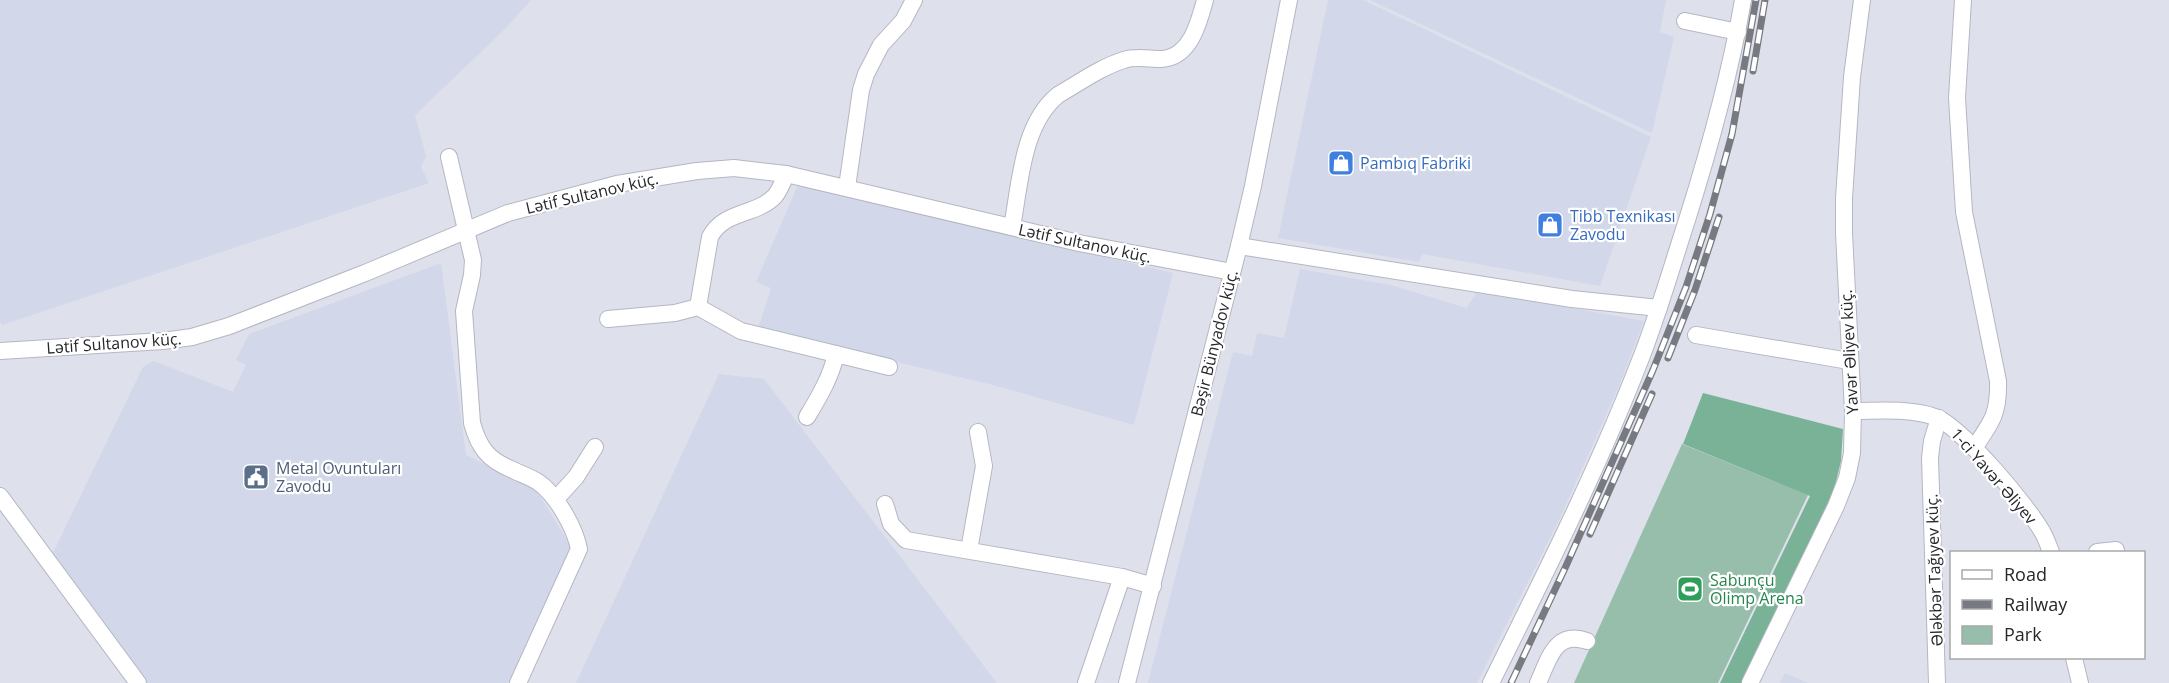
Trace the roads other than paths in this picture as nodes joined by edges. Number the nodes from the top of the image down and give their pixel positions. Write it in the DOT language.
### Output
graph roads {
  1 [pos="914,0"];
  2 [pos="1205,0"];
  3 [pos="1289,0"];
  4 [pos="1743,0"];
  5 [pos="1862,0"];
  6 [pos="1963,0"];
  7 [pos="1684,21"];
  8 [pos="1738,32"];
  9 [pos="449,157"];
  10 [pos="786,174"];
  11 [pos="847,187"];
  12 [pos="1012,228"];
  13 [pos="467,230"];
  14 [pos="1239,246"];
  15 [pos="1232,273"];
  16 [pos="698,307"];
  17 [pos="1659,308"];
  18 [pos="608,319"];
  19 [pos="1696,335"];
  20 [pos="0,351"];
  21 [pos="836,354"];
  22 [pos="1849,361"];
  23 [pos="889,367"];
  24 [pos="1853,411"];
  25 [pos="807,417"];
  26 [pos="1939,418"];
  27 [pos="978,432"];
  28 [pos="595,447"];
  29 [pos="1974,448"];
  30 [pos="0,496"];
  31 [pos="556,499"];
  32 [pos="885,504"];
  33 [pos="969,550"];
  34 [pos="2116,550"];
  35 [pos="2051,551"];
  36 [pos="2106,551"];
  37 [pos="1122,577"];
  38 [pos="1153,586"];
  39 [pos="1587,641"];
  40 [pos="2074,659"];
  41 [pos="138,683"];
  42 [pos="518,683"];
  43 [pos="1086,683"];
  44 [pos="1127,683"];
  45 [pos="1491,683"];
  46 [pos="1538,683"];
  47 [pos="1750,683"];
  48 [pos="1937,683"];
  49 [pos="2080,683"];
  1 -- 11 [label="street"];
  2 -- 12 [label="street"];
  3 -- 14 [label="street, Bəşir Bünyadov küç."];
  4 -- 8 [label="street"];
  5 -- 22 [label="street, Yavər Əliyev küç."];
  6 -- 29 [label="street"];
  7 -- 8 [label="street"];
  8 -- 17 [label="street"];
  9 -- 13 [label="street"];
  10 -- 11 [label="street, Lətif Sultanov küç."];
  10 -- 13 [label="street, Lətif Sultanov küç."];
  10 -- 16 [label="street"];
  11 -- 12 [label="street, Lətif Sultanov küç."];
  12 -- 15 [label="street, Lətif Sultanov küç."];
  13 -- 20 [label="street, Lətif Sultanov küç."];
  13 -- 31 [label="street"];
  14 -- 15 [label="street, Bəşir Bünyadov küç."];
  14 -- 17 [label="street"];
  15 -- 38 [label="street, Bəşir Bünyadov küç."];
  16 -- 18 [label="street"];
  16 -- 21 [label="street"];
  17 -- 45 [label="street"];
  19 -- 22 [label="street"];
  21 -- 23 [label="street"];
  21 -- 25 [label="street"];
  22 -- 24 [label="street, Yavər Əliyev küç."];
  24 -- 26 [label="street, 1-ci Yavər Əliyev"];
  24 -- 47 [label="street, Yavər Əliyev küç."];
  26 -- 29 [label="street, 1-ci Yavər Əliyev"];
  26 -- 48 [label="street, Ələkbər Tağıyev küç."];
  27 -- 33 [label="street"];
  28 -- 31 [label="street"];
  29 -- 35 [label="street, 1-ci Yavər Əliyev"];
  30 -- 41 [label="street"];
  31 -- 42 [label="street"];
  32 -- 33 [label="street"];
  33 -- 37 [label="street"];
  34 -- 36 [label="street"];
  37 -- 38 [label="street"];
  37 -- 43 [label="street"];
  38 -- 44 [label="street, Bəşir Bünyadov küç."];
  39 -- 46 [label="street"];
  40 -- 49 [label="street"];
}
